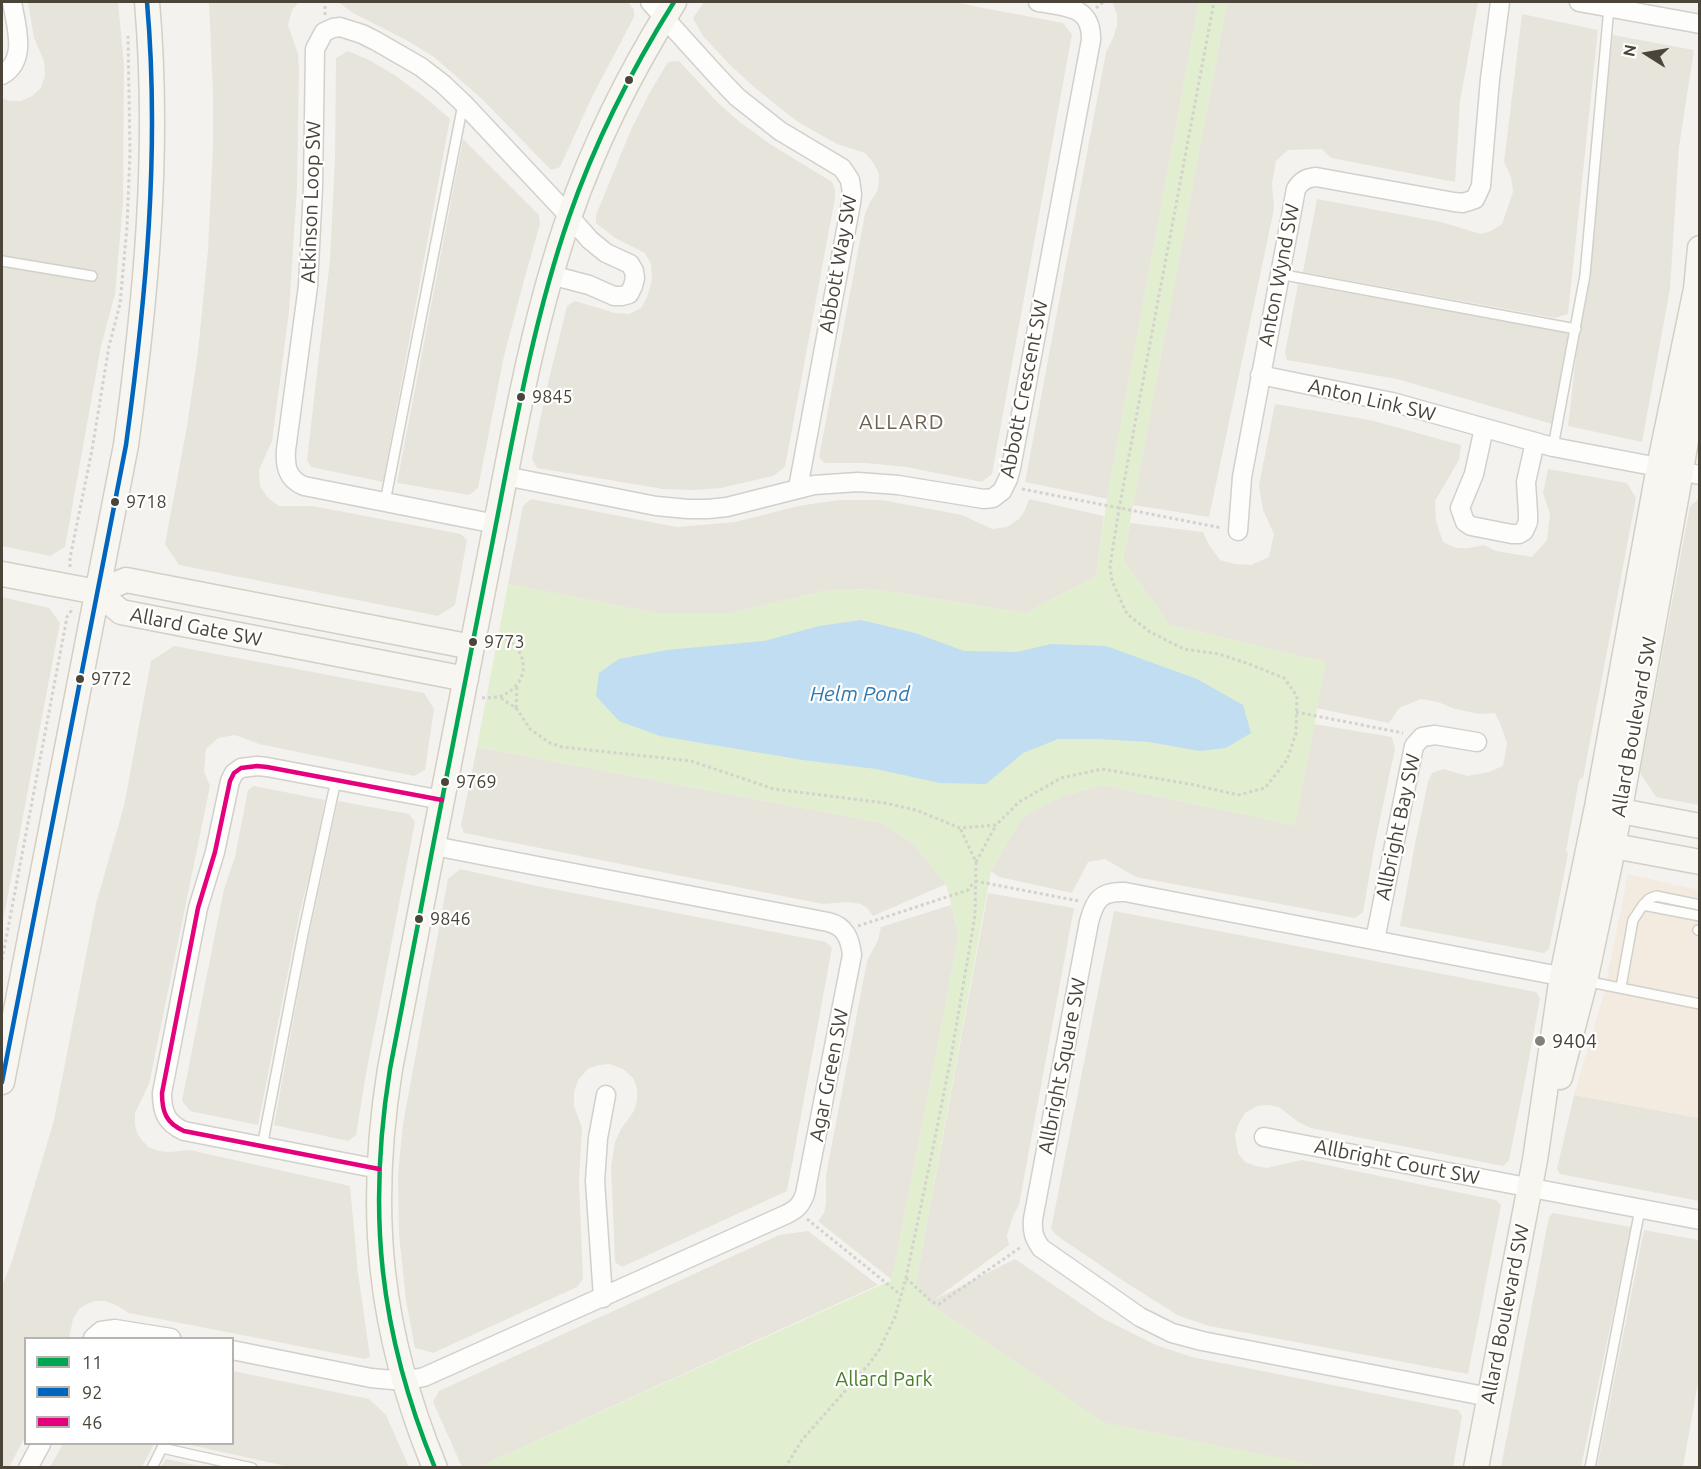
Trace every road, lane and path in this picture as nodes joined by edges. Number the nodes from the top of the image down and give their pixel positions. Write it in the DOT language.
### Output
graph roads {
  1 [pos="12,2"];
  2 [pos="147,2"];
  3 [pos="1038,2"];
  4 [pos="1214,2"];
  5 [pos="1500,2"];
  6 [pos="1579,2"];
  7 [pos="663,7"];
  8 [pos="1610,7"];
  9 [pos="1700,24"];
  10 [pos="128,35"];
  11 [pos="2,75"];
  12 [pos="464,103"];
  13 [pos="570,216"];
  14 [pos="1700,248"];
  15 [pos="2,261"];
  16 [pos="1279,274"];
  17 [pos="551,275"];
  18 [pos="92,276"];
  19 [pos="1576,329"];
  20 [pos="1260,375"];
  21 [pos="1484,428"];
  22 [pos="1535,442"];
  23 [pos="1554,447"];
  24 [pos="1680,471"];
  25 [pos="505,476"];
  26 [pos="1006,486"];
  27 [pos="798,488"];
  28 [pos="385,502"];
  29 [pos="1119,509"];
  30 [pos="496,524"];
  31 [pos="1238,531"];
  32 [pos="70,558"];
  33 [pos="2,574"];
  34 [pos="97,592"];
  35 [pos="71,611"];
  36 [pos="495,634"];
  37 [pos="472,646"];
  38 [pos="466,679"];
  39 [pos="518,684"];
  40 [pos="499,697"];
  41 [pos="482,698"];
  42 [pos="516,708"];
  43 [pos="1296,712"];
  44 [pos="1422,737"];
  45 [pos="1477,742"];
  46 [pos="336,780"];
  47 [pos="442,800"];
  48 [pos="1608,809"];
  49 [pos="996,825"];
  50 [pos="1700,826"];
  51 [pos="960,828"];
  52 [pos="1601,844"];
  53 [pos="434,846"];
  54 [pos="976,862"];
  55 [pos="1700,862"];
  56 [pos="975,881"];
  57 [pos="1095,904"];
  58 [pos="1643,904"];
  59 [pos="1700,905"];
  60 [pos="1700,916"];
  61 [pos="844,930"];
  62 [pos="1375,940"];
  63 [pos="2,960"];
  64 [pos="1562,976"];
  65 [pos="1585,981"];
  66 [pos="1621,987"];
  67 [pos="1700,1004"];
  68 [pos="2,1082"];
  69 [pos="606,1095"];
  70 [pos="1264,1137"];
  71 [pos="262,1146"];
  72 [pos="1535,1160"];
  73 [pos="379,1169"];
  74 [pos="1529,1187"];
  75 [pos="797,1209"];
  76 [pos="1640,1209"];
  77 [pos="1700,1220"];
  78 [pos="1033,1238"];
  79 [pos="906,1278"];
  80 [pos="901,1295"];
  81 [pos="603,1298"];
  82 [pos="94,1337"];
  83 [pos="165,1337"];
  84 [pos="234,1350"];
  85 [pos="404,1381"];
  86 [pos="1489,1397"];
  87 [pos="40,1445"];
  88 [pos="163,1446"];
  89 [pos="28,1467"];
  90 [pos="152,1467"];
  91 [pos="252,1467"];
  92 [pos="435,1467"];
  93 [pos="785,1467"];
  94 [pos="1185,1467"];
  95 [pos="1203,1467"];
  96 [pos="1476,1467"];
  97 [pos="1590,1467"];
  1 -- 11 [label="street"];
  2 -- 34 [label="street"];
  3 -- 26 [label="street, Abbott Crescent SW"];
  4 -- 29 [label="path"];
  5 -- 16 [label="street, Anton Wynd SW"];
  6 -- 8 [label="street"];
  7 -- 13 [label="street"];
  7 -- 27 [label="street, Abbott Way SW"];
  8 -- 9 [label="street"];
  8 -- 19 [label="lane"];
  10 -- 32 [label="path"];
  12 -- 13 [label="street, Atkinson Loop SW"];
  12 -- 28 [label="lane"];
  12 -- 28 [label="street, Atkinson Loop SW"];
  13 -- 17 [label="street"];
  13 -- 17 [label="street, Atkinson Loop SW"];
  14 -- 24 [label="street, Allard Boulevard SW"];
  15 -- 18 [label="lane"];
  16 -- 19 [label="lane"];
  16 -- 20 [label="street, Anton Wynd SW"];
  17 -- 25 [label="street"];
  19 -- 23 [label="lane"];
  20 -- 21 [label="street, Anton Link SW"];
  20 -- 31 [label="street, Anton Wynd SW"];
  21 -- 22 [label="street, Anton Link SW"];
  21 -- 22 [label="street"];
  22 -- 23 [label="street, Anton Link SW"];
  23 -- 24 [label="street, Anton Link SW"];
  24 -- 48 [label="street, Allard Boulevard SW"];
  25 -- 27 [label="street, Abbott Crescent SW"];
  25 -- 30 [label="street"];
  26 -- 27 [label="street, Abbott Crescent SW"];
  26 -- 29 [label="path"];
  28 -- 30 [label="street, Atkinson Loop SW"];
  29 -- 31 [label="path"];
  29 -- 43 [label="path"];
  30 -- 37 [label="street"];
  33 -- 34 [label="street"];
  34 -- 37 [label="street, Allard Gate SW"];
  34 -- 38 [label="street, Allard Gate SW"];
  34 -- 68 [label="street"];
  35 -- 63 [label="path"];
  36 -- 39 [label="path"];
  37 -- 38 [label="street"];
  38 -- 47 [label="street"];
  39 -- 40 [label="path"];
  39 -- 42 [label="path"];
  40 -- 41 [label="path"];
  40 -- 42 [label="path"];
  42 -- 51 [label="path"];
  43 -- 44 [label="path"];
  43 -- 49 [label="path"];
  44 -- 45 [label="street, Allbright Bay SW"];
  44 -- 62 [label="street, Allbright Bay SW"];
  46 -- 47 [label="street"];
  46 -- 71 [label="lane"];
  46 -- 71 [label="street"];
  47 -- 53 [label="street"];
  48 -- 50 [label="street"];
  48 -- 52 [label="street, Allard Boulevard SW"];
  49 -- 51 [label="path"];
  49 -- 54 [label="path"];
  51 -- 54 [label="path"];
  52 -- 55 [label="street"];
  52 -- 64 [label="street, Allard Boulevard SW"];
  52 -- 65 [label="street, Allard Boulevard SW"];
  53 -- 61 [label="street"];
  53 -- 73 [label="street"];
  54 -- 56 [label="path"];
  56 -- 57 [label="path"];
  56 -- 61 [label="path"];
  56 -- 79 [label="path"];
  57 -- 62 [label="street"];
  57 -- 78 [label="street, Allbright Square SW"];
  58 -- 59 [label="lane"];
  58 -- 60 [label="lane"];
  58 -- 66 [label="lane"];
  61 -- 75 [label="street, Agar Green SW"];
  62 -- 64 [label="street"];
  64 -- 65 [label="street"];
  64 -- 72 [label="street, Allard Boulevard SW"];
  65 -- 66 [label="lane"];
  65 -- 72 [label="street, Allard Boulevard SW"];
  66 -- 67 [label="lane"];
  69 -- 81 [label="street"];
  70 -- 74 [label="street, Allbright Court SW"];
  71 -- 73 [label="street"];
  72 -- 74 [label="street, Allard Boulevard SW"];
  73 -- 85 [label="street"];
  74 -- 76 [label="street, Allbright Court SW"];
  74 -- 86 [label="street, Allard Boulevard SW"];
  75 -- 80 [label="path"];
  75 -- 81 [label="street"];
  76 -- 77 [label="street, Allbright Court SW"];
  76 -- 97 [label="lane"];
  78 -- 79 [label="path"];
  78 -- 86 [label="street"];
  79 -- 80 [label="path"];
  80 -- 93 [label="path"];
  81 -- 85 [label="street"];
  82 -- 83 [label="street"];
  84 -- 85 [label="street"];
  85 -- 92 [label="street"];
  86 -- 96 [label="street, Allard Boulevard SW"];
  87 -- 89 [label="street"];
  88 -- 90 [label="lane"];
  88 -- 91 [label="lane"];
  94 -- 95 [label="path"];
}
